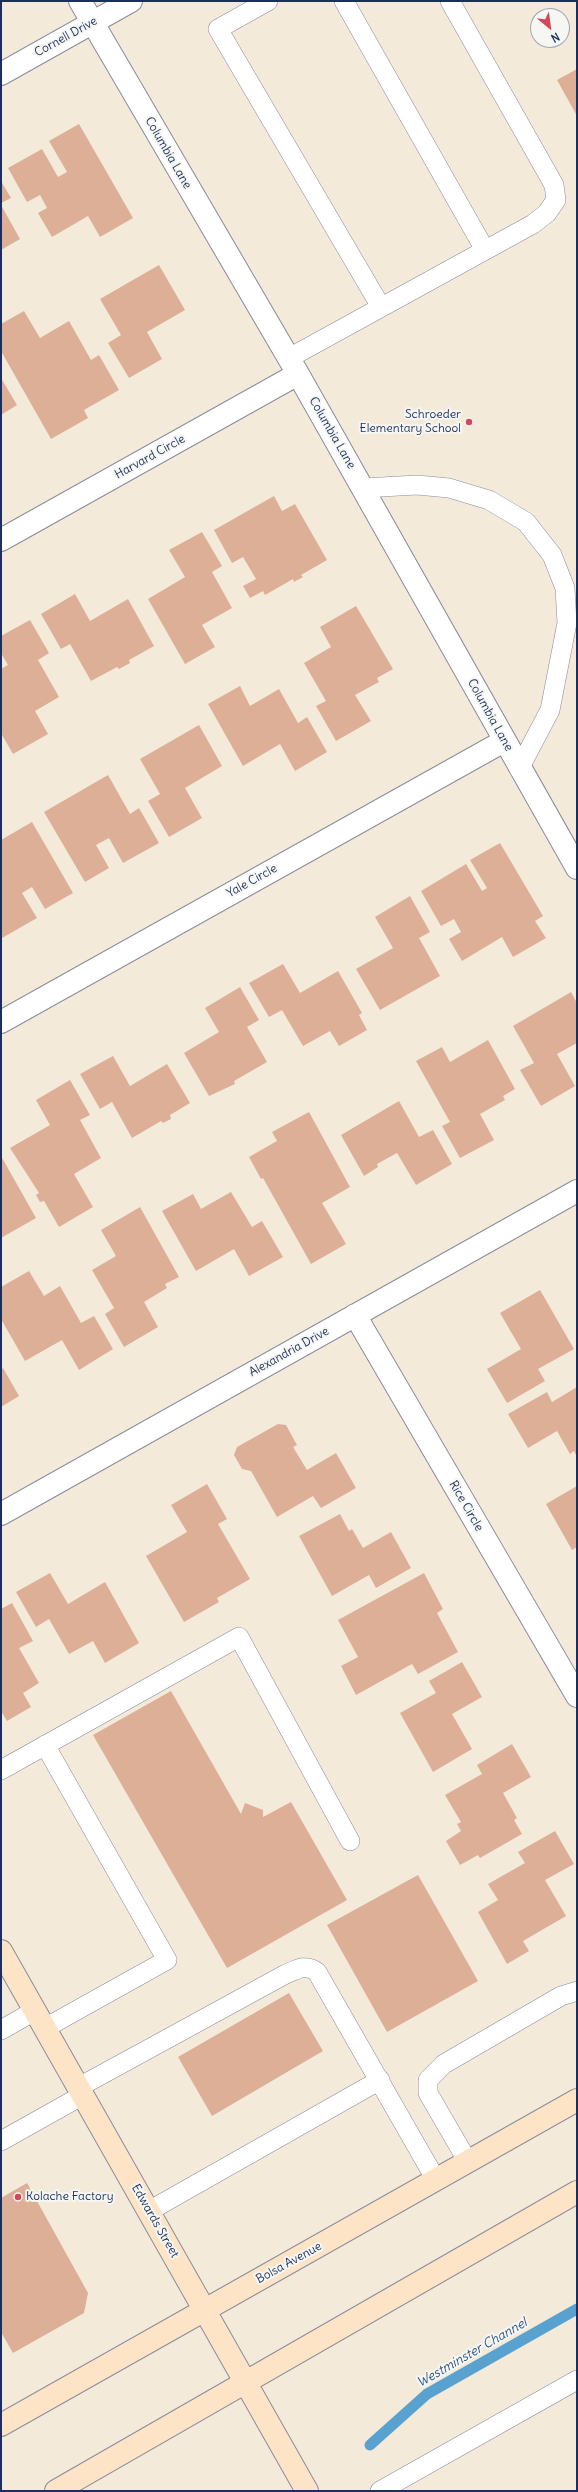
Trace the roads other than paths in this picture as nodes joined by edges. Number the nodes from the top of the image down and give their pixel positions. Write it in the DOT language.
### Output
graph roads {
  1 [pos="80,1"];
  2 [pos="131,1"];
  3 [pos="268,1"];
  4 [pos="344,1"];
  5 [pos="450,1"];
  6 [pos="92,23"];
  7 [pos="1,74"];
  8 [pos="484,250"];
  9 [pos="381,307"];
  10 [pos="293,366"];
  11 [pos="363,488"];
  12 [pos="1,540"];
  13 [pos="504,741"];
  14 [pos="520,769"];
  15 [pos="577,868"];
  16 [pos="1,1022"];
  17 [pos="577,1191"];
  18 [pos="355,1315"];
  19 [pos="1,1514"];
  20 [pos="577,1696"];
  21 [pos="45,1745"];
  22 [pos="1,1770"];
  23 [pos="350,1841"];
  24 [pos="1,1951"];
  25 [pos="577,1991"];
  26 [pos="40,2019"];
  27 [pos="1,2030"];
  28 [pos="380,2080"];
  29 [pos="81,2091"];
  30 [pos="577,2100"];
  31 [pos="1,2141"];
  32 [pos="468,2162"];
  33 [pos="436,2180"];
  34 [pos="577,2192"];
  35 [pos="149,2212"];
  36 [pos="205,2311"];
  37 [pos="577,2380"];
  38 [pos="245,2382"];
  39 [pos="1,2425"];
  40 [pos="56,2491"];
  41 [pos="307,2491"];
  42 [pos="380,2491"];
  1 -- 6 [label="street, Columbia Lane"];
  2 -- 6 [label="street, Cornell Drive"];
  3 -- 9 [label="lane"];
  4 -- 8 [label="lane"];
  5 -- 8 [label="lane"];
  6 -- 7 [label="street, Cornell Drive"];
  6 -- 10 [label="street, Columbia Lane"];
  8 -- 9 [label="lane"];
  9 -- 10 [label="lane"];
  10 -- 11 [label="street, Columbia Lane"];
  10 -- 12 [label="street, Harvard Circle"];
  11 -- 13 [label="street, Columbia Lane"];
  11 -- 14 [label="lane"];
  13 -- 14 [label="street, Columbia Lane"];
  13 -- 16 [label="street, Yale Circle"];
  14 -- 15 [label="street, Columbia Lane"];
  17 -- 18 [label="street, Alexandria Drive"];
  18 -- 19 [label="street, Alexandria Drive"];
  18 -- 20 [label="street, Rice Circle"];
  21 -- 22 [label="lane"];
  21 -- 23 [label="lane"];
  21 -- 26 [label="lane"];
  24 -- 26 [label="main road, Edwards Street"];
  25 -- 32 [label="lane"];
  26 -- 27 [label="lane"];
  26 -- 29 [label="main road, Edwards Street"];
  28 -- 29 [label="lane"];
  28 -- 33 [label="lane"];
  28 -- 35 [label="lane"];
  29 -- 31 [label="lane"];
  29 -- 35 [label="main road, Edwards Street"];
  30 -- 32 [label="main road, Bolsa Avenue"];
  32 -- 33 [label="main road, Bolsa Avenue"];
  33 -- 36 [label="main road, Bolsa Avenue"];
  34 -- 38 [label="main road"];
  35 -- 36 [label="main road, Edwards Street"];
  36 -- 38 [label="main road, Edwards Street"];
  36 -- 39 [label="main road, Bolsa Avenue"];
  37 -- 42 [label="lane"];
  38 -- 40 [label="main road"];
  38 -- 41 [label="main road, Edwards Street"];
}
